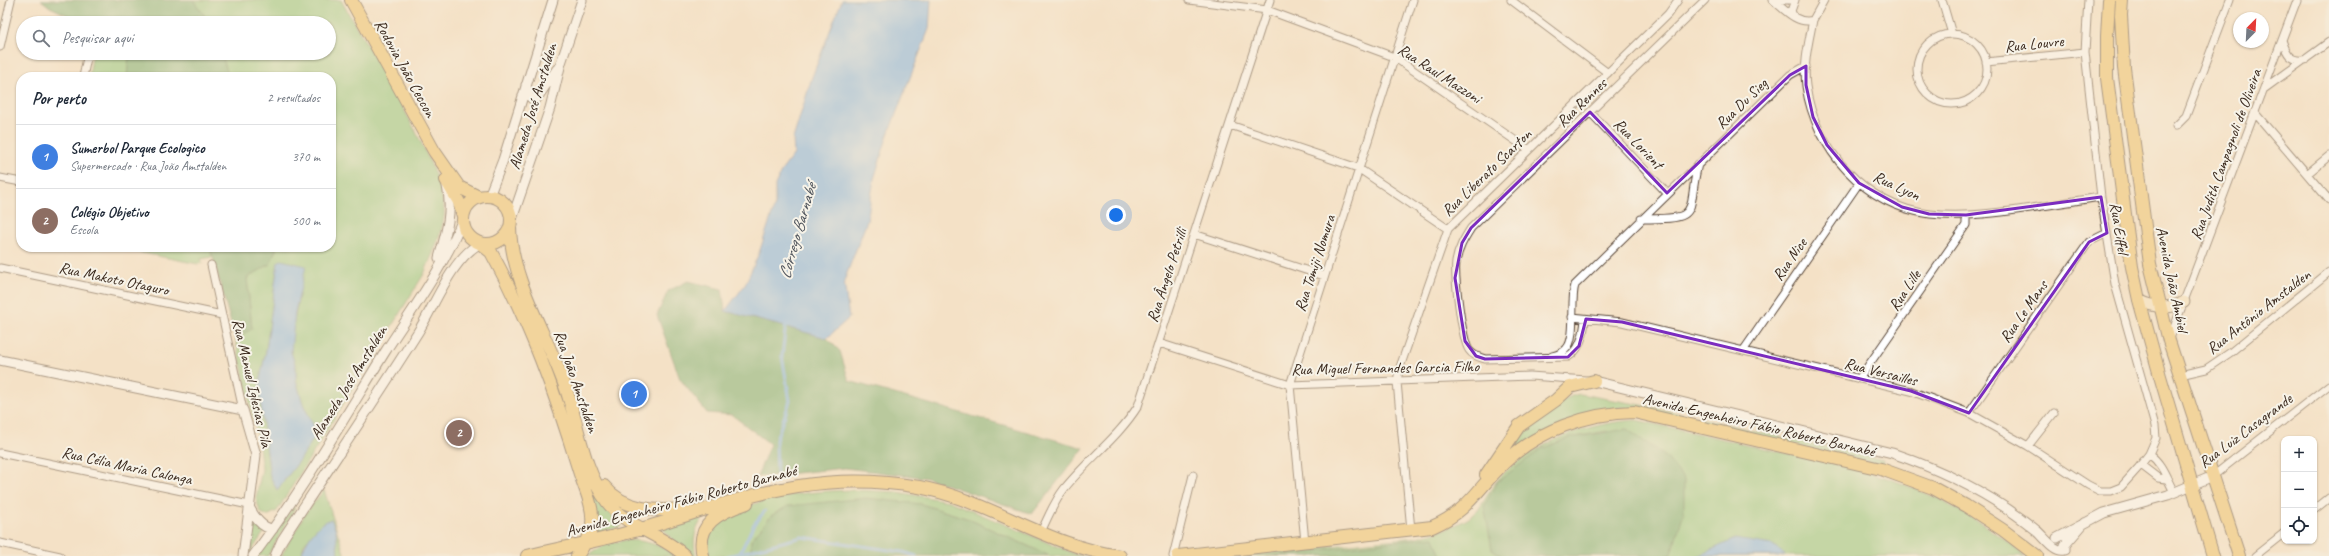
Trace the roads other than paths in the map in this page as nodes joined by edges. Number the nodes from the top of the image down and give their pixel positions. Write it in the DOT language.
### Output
graph roads {
  1 [pos="11,0"];
  2 [pos="351,0"];
  3 [pos="553,0"];
  4 [pos="582,0"];
  5 [pos="1189,0"];
  6 [pos="1270,0"];
  7 [pos="1413,0"];
  8 [pos="1510,0"];
  9 [pos="1678,0"];
  10 [pos="1705,0"];
  11 [pos="1773,0"];
  12 [pos="1778,0"];
  13 [pos="1793,0"];
  14 [pos="1942,0"];
  15 [pos="2109,0"];
  16 [pos="2122,0"];
  17 [pos="2230,0"];
  18 [pos="2297,0"];
  19 [pos="1821,2"];
  20 [pos="2086,2"];
  21 [pos="1267,10"];
  22 [pos="1794,17"];
  23 [pos="1812,20"];
  24 [pos="1952,34"];
  25 [pos="2282,40"];
  26 [pos="2329,42"];
  27 [pos="0,47"];
  28 [pos="2084,52"];
  29 [pos="1394,57"];
  30 [pos="87,60"];
  31 [pos="2305,60"];
  32 [pos="1986,62"];
  33 [pos="561,63"];
  34 [pos="1806,66"];
  35 [pos="84,72"];
  36 [pos="1608,72"];
  37 [pos="526,85"];
  38 [pos="2264,89"];
  39 [pos="1590,112"];
  40 [pos="2255,113"];
  41 [pos="1230,125"];
  42 [pos="2176,126"];
  43 [pos="1529,150"];
  44 [pos="434,151"];
  45 [pos="2329,156"];
  46 [pos="1698,164"];
  47 [pos="1358,168"];
  48 [pos="2306,174"];
  49 [pos="0,178"];
  50 [pos="445,178"];
  51 [pos="16,181"];
  52 [pos="1859,183"];
  53 [pos="1667,193"];
  54 [pos="484,197"];
  55 [pos="2101,197"];
  56 [pos="2329,200"];
  57 [pos="1966,216"];
  58 [pos="463,218"];
  59 [pos="1642,218"];
  60 [pos="511,224"];
  61 [pos="1448,229"];
  62 [pos="2107,233"];
  63 [pos="1194,234"];
  64 [pos="480,244"];
  65 [pos="211,265"];
  66 [pos="0,268"];
  67 [pos="436,271"];
  68 [pos="2329,272"];
  69 [pos="1324,276"];
  70 [pos="2139,300"];
  71 [pos="2184,302"];
  72 [pos="2161,306"];
  73 [pos="222,315"];
  74 [pos="1572,317"];
  75 [pos="1585,319"];
  76 [pos="2169,341"];
  77 [pos="1159,343"];
  78 [pos="1743,351"];
  79 [pos="1548,358"];
  80 [pos="0,360"];
  81 [pos="2180,375"];
  82 [pos="2160,376"];
  83 [pos="1859,379"];
  84 [pos="1594,381"];
  85 [pos="1397,382"];
  86 [pos="1290,385"];
  87 [pos="2329,385"];
  88 [pos="243,410"];
  89 [pos="1969,413"];
  90 [pos="2054,413"];
  91 [pos="2028,446"];
  92 [pos="0,453"];
  93 [pos="2149,454"];
  94 [pos="588,464"];
  95 [pos="2141,465"];
  96 [pos="2187,469"];
  97 [pos="1193,475"];
  98 [pos="2213,476"];
  99 [pos="2166,478"];
  100 [pos="2191,486"];
  101 [pos="769,491"];
  102 [pos="2174,492"];
  103 [pos="1477,494"];
  104 [pos="2329,498"];
  105 [pos="628,504"];
  106 [pos="248,505"];
  107 [pos="713,506"];
  108 [pos="2316,508"];
  109 [pos="2084,523"];
  110 [pos="273,529"];
  111 [pos="642,529"];
  112 [pos="1411,530"];
  113 [pos="1041,532"];
  114 [pos="2281,535"];
  115 [pos="2044,536"];
  116 [pos="2057,538"];
  117 [pos="1305,542"];
  118 [pos="0,543"];
  119 [pos="586,543"];
  120 [pos="562,547"];
  121 [pos="2067,550"];
  122 [pos="60,556"];
  123 [pos="243,556"];
  124 [pos="253,556"];
  125 [pos="275,556"];
  126 [pos="527,556"];
  127 [pos="552,556"];
  128 [pos="577,556"];
  129 [pos="685,556"];
  130 [pos="703,556"];
  131 [pos="1120,556"];
  132 [pos="1173,556"];
  133 [pos="1178,556"];
  134 [pos="2037,556"];
  135 [pos="2213,556"];
  136 [pos="2239,556"];
  137 [pos="2255,556"];
  1 -- 27 [label="street"];
  2 -- 44 [label="main road, Rodovia João Ceccon"];
  3 -- 37 [label="street"];
  4 -- 33 [label="street, Alameda José Amstalden"];
  5 -- 21 [label="street, Rua Raul Mazzoni"];
  6 -- 21 [label="street, Rua Ângelo Petrilli"];
  7 -- 29 [label="street, Rua Tomiji Nomura"];
  8 -- 36 [label="street"];
  9 -- 36 [label="street, Rua Liberato Scarton"];
  10 -- 39 [label="street, Rua Rennes"];
  11 -- 22 [label="street"];
  12 -- 13 [label="street"];
  13 -- 22 [label="street"];
  14 -- 24 [label="street"];
  15 -- 70 [label="main road"];
  16 -- 72 [label="main road, Avenida João Ambiel"];
  17 -- 42 [label="street"];
  18 -- 25 [label="street, Rua Judith Campagnoli de Oliveira"];
  19 -- 23 [label="street, Rua Lyon"];
  20 -- 28 [label="street, Rua Eiffel"];
  21 -- 29 [label="street, Rua Raul Mazzoni"];
  21 -- 41 [label="street, Rua Ângelo Petrilli"];
  22 -- 23 [label="street"];
  23 -- 34 [label="street, Rua Lyon"];
  24 -- 32 [label="street, Rua Louvre"];
  24 -- 32 [label="street, Rua Louvre"];
  25 -- 31 [label="street"];
  25 -- 38 [label="street, Rua Judith Campagnoli de Oliveira"];
  26 -- 31 [label="street"];
  28 -- 32 [label="street, Rua Louvre"];
  28 -- 55 [label="street, Rua Eiffel"];
  29 -- 43 [label="street, Rua Raul Mazzoni"];
  29 -- 47 [label="street, Rua Tomiji Nomura"];
  30 -- 35 [label="street"];
  31 -- 38 [label="street"];
  33 -- 37 [label="street"];
  33 -- 60 [label="street, Alameda José Amstalden"];
  34 -- 46 [label="street, Rua Du Sieg"];
  34 -- 52 [label="street, Rua Lyon"];
  36 -- 43 [label="street, Rua Liberato Scarton"];
  37 -- 54 [label="street"];
  38 -- 40 [label="street, Rua Judith Campagnoli de Oliveira"];
  39 -- 53 [label="street, Rua Lorient"];
  39 -- 79 [label="street, Rua Rennes"];
  40 -- 48 [label="street"];
  40 -- 71 [label="street, Rua Judith Campagnoli de Oliveira"];
  41 -- 47 [label="street"];
  41 -- 63 [label="street, Rua Ângelo Petrilli"];
  43 -- 61 [label="street, Rua Liberato Scarton"];
  44 -- 50 [label="main road"];
  44 -- 54 [label="main road"];
  45 -- 48 [label="street"];
  46 -- 53 [label="street, Rua Du Sieg"];
  46 -- 59 [label="street"];
  47 -- 61 [label="street"];
  47 -- 69 [label="street, Rua Tomiji Nomura"];
  48 -- 56 [label="street"];
  49 -- 51 [label="street"];
  50 -- 58 [label="main road"];
  50 -- 67 [label="street"];
  52 -- 57 [label="street, Rua Lyon"];
  52 -- 78 [label="street, Rua Nice"];
  53 -- 59 [label="street, Rua Du Sieg"];
  54 -- 58 [label="main road"];
  54 -- 60 [label="main road"];
  55 -- 57 [label="street, Rua Lyon"];
  55 -- 62 [label="street, Rua Eiffel"];
  57 -- 83 [label="street, Rua Lille"];
  58 -- 64 [label="main road"];
  58 -- 67 [label="street, Alameda José Amstalden"];
  59 -- 74 [label="street, Rua Du Sieg"];
  60 -- 64 [label="main road"];
  60 -- 94 [label="main road, Rua João Amstalden"];
  61 -- 85 [label="street, Rua Liberato Scarton"];
  62 -- 89 [label="street, Rua Le Mans"];
  62 -- 93 [label="street, Rua Eiffel"];
  63 -- 69 [label="street"];
  63 -- 77 [label="street, Rua Ângelo Petrilli"];
  64 -- 119 [label="main road, Rua João Amstalden"];
  64 -- 125 [label="street, Alameda José Amstalden"];
  65 -- 73 [label="street, Rua Manuel Iglesias Pila"];
  66 -- 73 [label="street, Rua Makoto Otaguro"];
  67 -- 110 [label="street, Alameda José Amstalden"];
  68 -- 81 [label="street, Rua Antônio Amstalden"];
  69 -- 86 [label="street, Rua Tomiji Nomura"];
  70 -- 72 [label="main road"];
  70 -- 82 [label="main road"];
  71 -- 72 [label="main road"];
  71 -- 76 [label="street, Rua Judith Campagnoli de Oliveira"];
  72 -- 76 [label="main road, Avenida João Ambiel"];
  73 -- 88 [label="street, Rua Manuel Iglesias Pila"];
  74 -- 75 [label="street, Rua Versailles"];
  74 -- 79 [label="street, Rua Rennes"];
  75 -- 78 [label="street, Rua Versailles"];
  75 -- 79 [label="street, Rua Rennes"];
  76 -- 81 [label="main road, Avenida João Ambiel"];
  77 -- 86 [label="street, Rua Miguel Fernandes Garcia Filho"];
  77 -- 113 [label="street, Rua Ângelo Petrilli"];
  78 -- 83 [label="street, Rua Versailles"];
  80 -- 88 [label="street"];
  81 -- 82 [label="main road"];
  81 -- 98 [label="main road, Avenida João Ambiel"];
  82 -- 96 [label="main road"];
  83 -- 89 [label="street, Rua Versailles"];
  84 -- 85 [label="street, Rua Miguel Fernandes Garcia Filho"];
  84 -- 103 [label="main road"];
  84 -- 115 [label="street"];
  85 -- 86 [label="street, Rua Miguel Fernandes Garcia Filho"];
  85 -- 112 [label="street, Rua Liberato Scarton"];
  86 -- 117 [label="street, Rua Tomiji Nomura"];
  87 -- 98 [label="street, Rua Luiz Casagrande"];
  88 -- 106 [label="street, Rua Manuel Iglesias Pila"];
  89 -- 91 [label="street, Rua Versailles"];
  90 -- 91 [label="street"];
  91 -- 95 [label="street, Rua Versailles"];
  92 -- 106 [label="street, Rua Célia Maria Calonga"];
  93 -- 95 [label="street, Rua Versailles"];
  93 -- 99 [label="street"];
  94 -- 105 [label="main road"];
  94 -- 111 [label="main road, Rua João Amstalden"];
  95 -- 99 [label="street"];
  96 -- 100 [label="main road"];
  96 -- 102 [label="street, Rua Luiz Casagrande"];
  97 -- 132 [label="street"];
  98 -- 100 [label="street, Rua Luiz Casagrande"];
  98 -- 136 [label="main road, Avenida João Ambiel"];
  99 -- 102 [label="street"];
  100 -- 102 [label="street, Rua Luiz Casagrande"];
  100 -- 135 [label="main road"];
  101 -- 107 [label="main road, Avenida Engenheiro Fábio Roberto Barnabé"];
  101 -- 113 [label="main road, Avenida Engenheiro Fábio Roberto Barnabé"];
  101 -- 130 [label="main road"];
  102 -- 109 [label="street, Rua Luiz Casagrande"];
  103 -- 112 [label="main road, Avenida Engenheiro Fábio Roberto Barnabé"];
  103 -- 134 [label="main road, Avenida Engenheiro Fábio Roberto Barnabé"];
  104 -- 108 [label="street"];
  105 -- 107 [label="main road"];
  105 -- 111 [label="main road"];
  106 -- 110 [label="street"];
  106 -- 123 [label="street, Rua Manuel Iglesias Pila"];
  107 -- 111 [label="main road, Avenida Engenheiro Fábio Roberto Barnabé"];
  109 -- 116 [label="street, Rua Luiz Casagrande"];
  109 -- 121 [label="street, Rua Luiz Casagrande"];
  110 -- 124 [label="street, Alameda José Amstalden"];
  111 -- 119 [label="main road, Avenida Engenheiro Fábio Roberto Barnabé"];
  111 -- 129 [label="main road, Rua João Amstalden"];
  112 -- 117 [label="main road, Avenida Engenheiro Fábio Roberto Barnabé"];
  113 -- 131 [label="main road, Avenida Engenheiro Fábio Roberto Barnabé"];
  114 -- 137 [label="street"];
  115 -- 116 [label="street"];
  115 -- 121 [label="street"];
  116 -- 121 [label="street"];
  117 -- 133 [label="main road, Avenida Engenheiro Fábio Roberto Barnabé"];
  118 -- 122 [label="street"];
  119 -- 120 [label="main road, Avenida Engenheiro Fábio Roberto Barnabé"];
  119 -- 128 [label="main road, Rua João Amstalden"];
  120 -- 126 [label="main road, Avenida Engenheiro Fábio Roberto Barnabé"];
  120 -- 127 [label="main road"];
}
